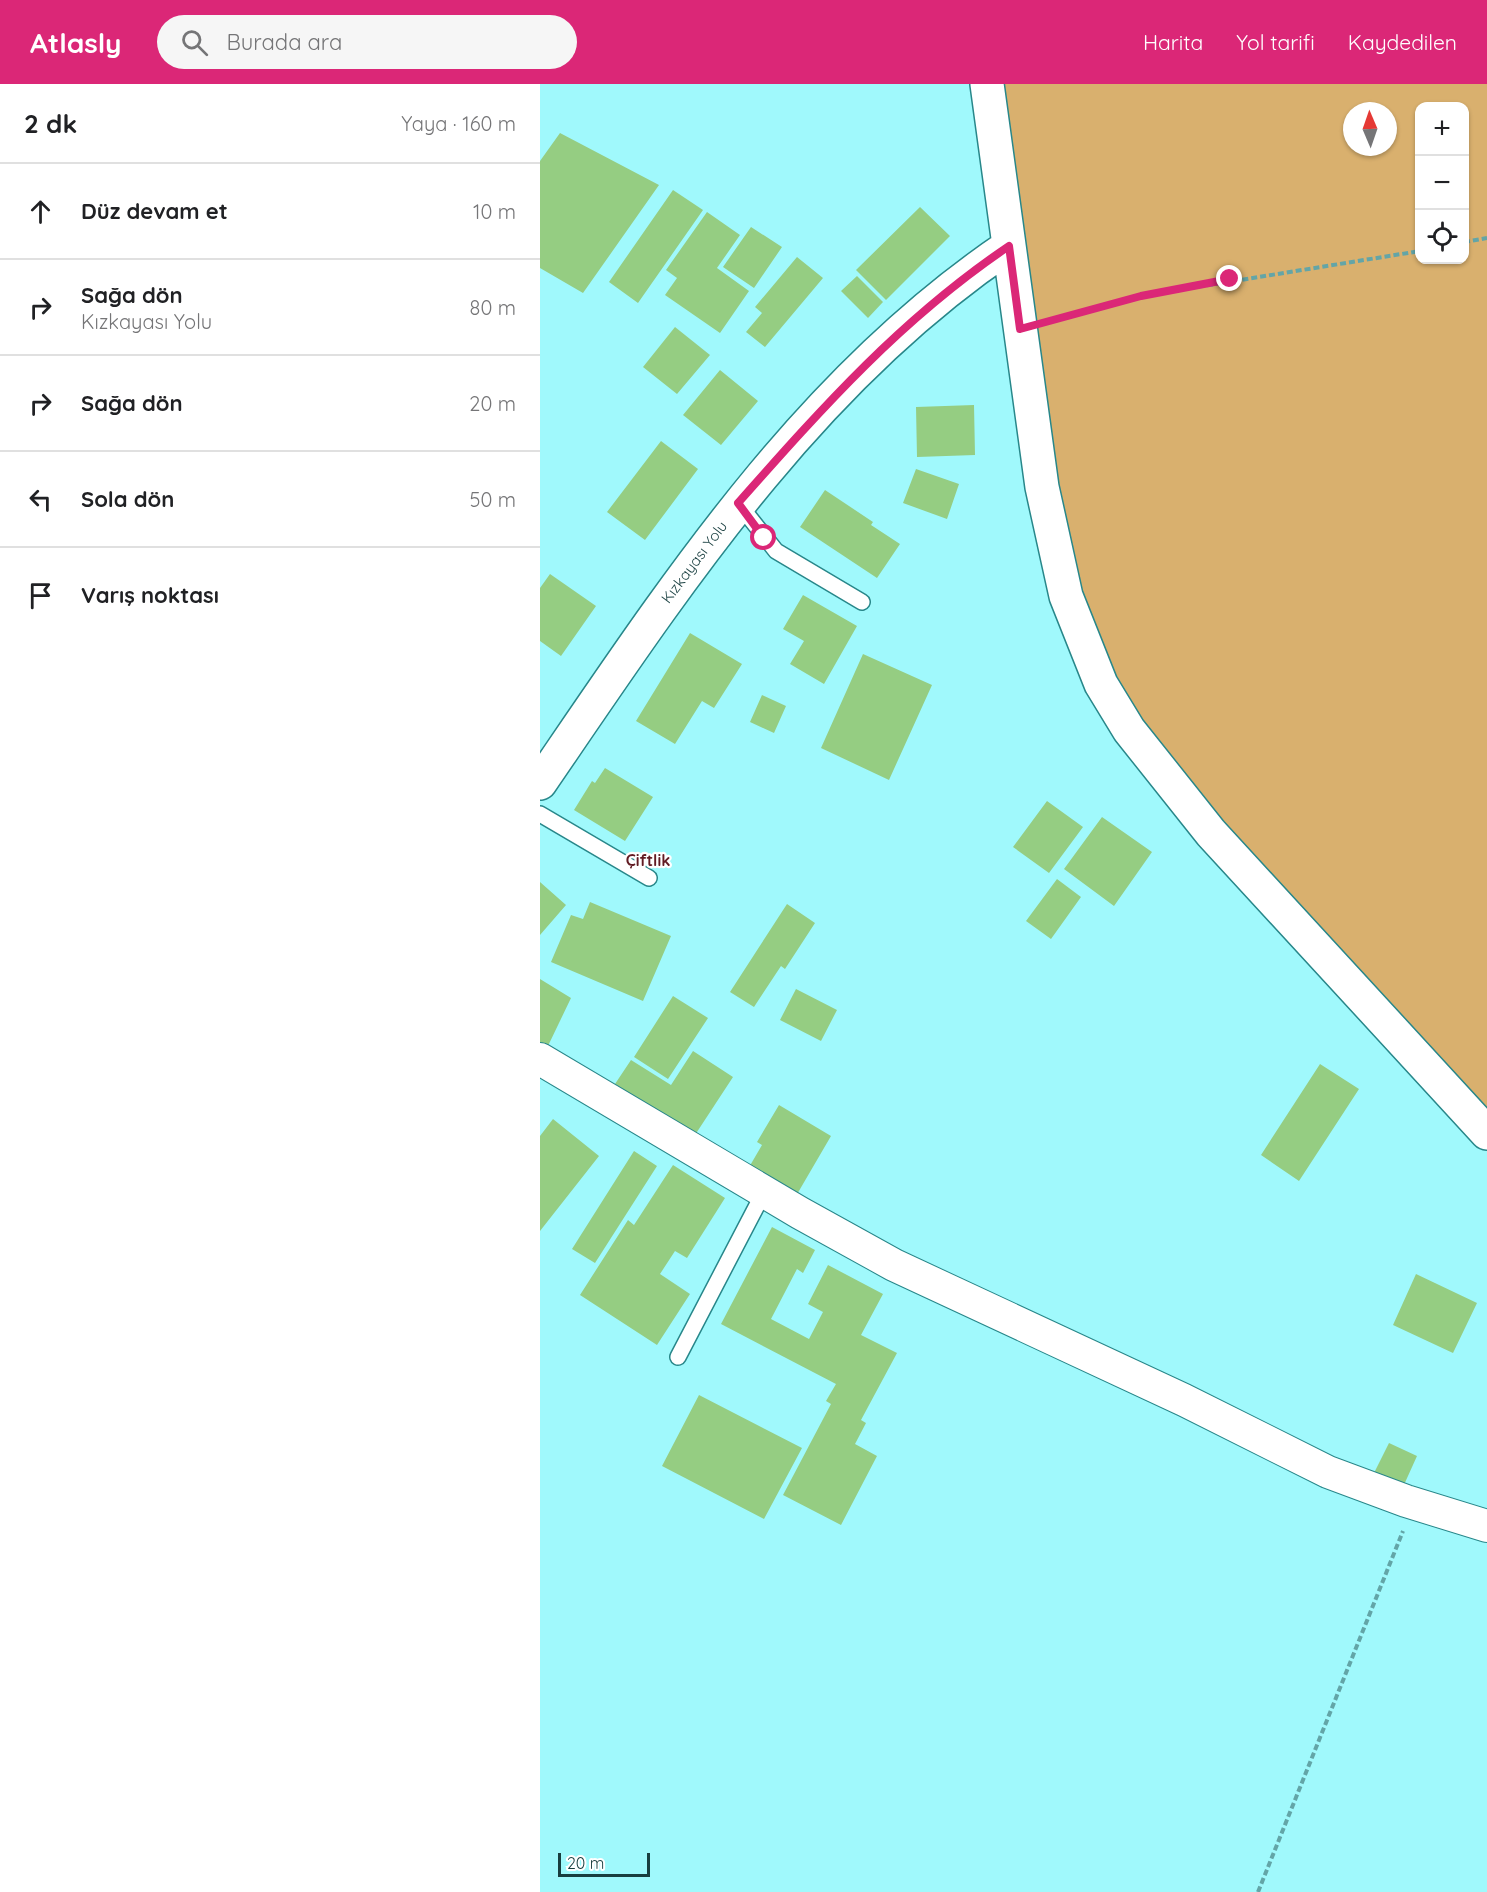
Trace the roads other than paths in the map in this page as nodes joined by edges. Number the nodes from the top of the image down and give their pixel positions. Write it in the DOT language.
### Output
graph roads {
  1 [pos="987,84"];
  2 [pos="1009,246"];
  3 [pos="738,503"];
  4 [pos="862,602"];
  5 [pos="540,783"];
  6 [pos="540,814"];
  7 [pos="649,878"];
  8 [pos="540,1059"];
  9 [pos="1487,1133"];
  10 [pos="764,1192"];
  11 [pos="678,1358"];
  12 [pos="1487,1526"];
  1 -- 2 [label="street"];
  2 -- 3 [label="street, Kızkayası Yolu"];
  2 -- 9 [label="street"];
  3 -- 4 [label="lane"];
  3 -- 5 [label="street, Kızkayası Yolu"];
  6 -- 7 [label="lane"];
  8 -- 10 [label="street"];
  10 -- 11 [label="lane"];
  10 -- 12 [label="street"];
}
